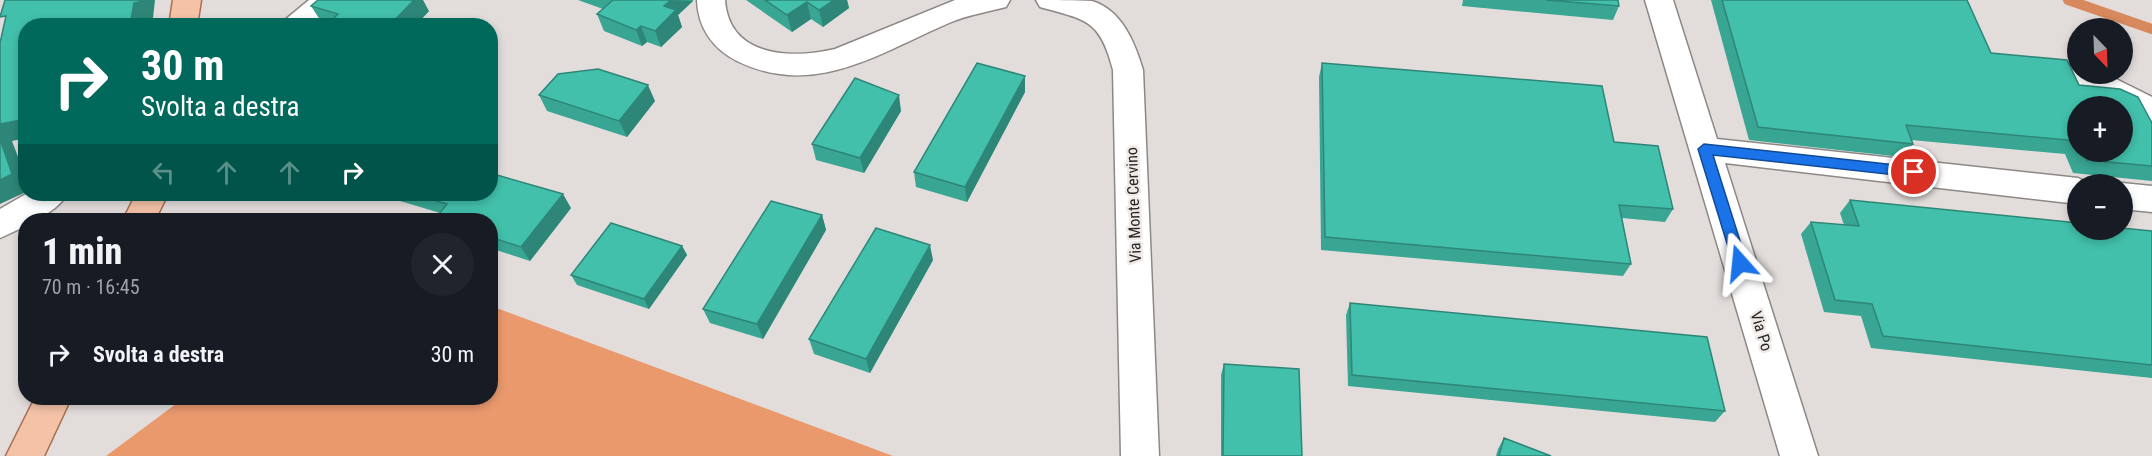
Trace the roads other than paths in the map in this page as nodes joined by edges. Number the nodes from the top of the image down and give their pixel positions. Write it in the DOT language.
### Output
graph roads {
  1 [pos="187,0"];
  2 [pos="327,0"];
  3 [pos="711,0"];
  4 [pos="996,0"];
  5 [pos="1050,0"];
  6 [pos="1659,0"];
  7 [pos="1095,6"];
  8 [pos="184,18"];
  9 [pos="306,18"];
  10 [pos="2102,84"];
  11 [pos="2152,110"];
  12 [pos="1704,149"];
  13 [pos="2067,189"];
  14 [pos="2133,197"];
  15 [pos="2152,199"];
  16 [pos="39,201"];
  17 [pos="20,213"];
  18 [pos="18,214"];
  19 [pos="0,225"];
  20 [pos="50,405"];
  21 [pos="25,456"];
  22 [pos="1140,456"];
  23 [pos="1799,456"];
  1 -- 8 [label="main road"];
  2 -- 9 [label="street"];
  3 -- 4 [label="street"];
  5 -- 7 [label="street, Via Monte Cervino"];
  6 -- 12 [label="street, Via Po"];
  7 -- 22 [label="street, Via Monte Cervino"];
  10 -- 11 [label="street"];
  12 -- 13 [label="street"];
  12 -- 23 [label="street, Via Po"];
  14 -- 15 [label="street"];
  16 -- 17 [label="street"];
  18 -- 19 [label="street"];
  20 -- 21 [label="main road"];
}
